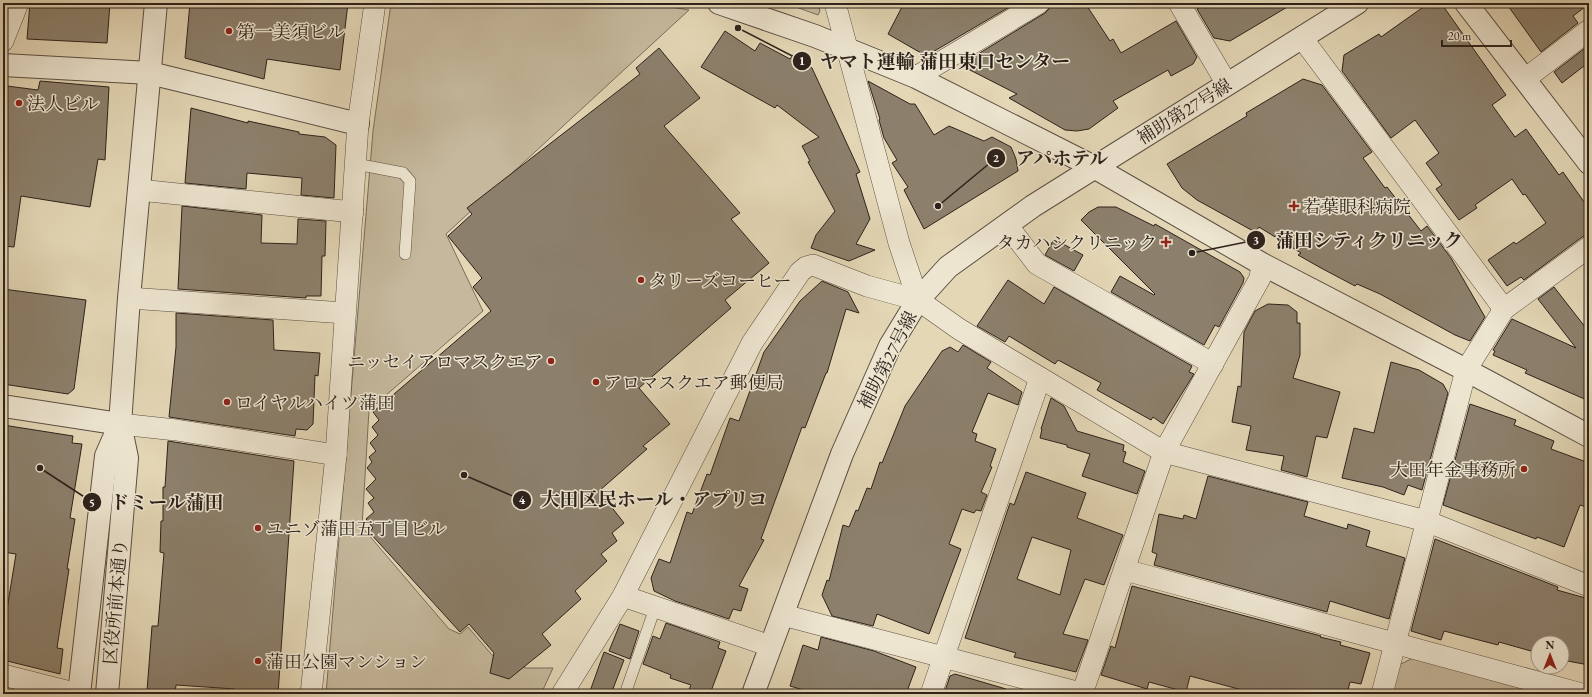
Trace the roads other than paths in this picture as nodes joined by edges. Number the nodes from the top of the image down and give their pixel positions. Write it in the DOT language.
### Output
graph roads {
  1 [pos="18,3"];
  2 [pos="156,3"];
  3 [pos="376,3"];
  4 [pos="719,3"];
  5 [pos="835,3"];
  6 [pos="1039,3"];
  7 [pos="1179,3"];
  8 [pos="1357,3"];
  9 [pos="1466,3"];
  10 [pos="1589,30"];
  11 [pos="1302,38"];
  12 [pos="3,41"];
  13 [pos="848,49"];
  14 [pos="3,65"];
  15 [pos="150,73"];
  16 [pos="916,77"];
  17 [pos="1525,79"];
  18 [pos="1227,84"];
  19 [pos="358,124"];
  20 [pos="1589,163"];
  21 [pos="356,164"];
  22 [pos="1094,167"];
  23 [pos="139,190"];
  24 [pos="353,212"];
  25 [pos="1007,225"];
  26 [pos="1589,247"];
  27 [pos="404,254"];
  28 [pos="1262,264"];
  29 [pos="129,298"];
  30 [pos="918,300"];
  31 [pos="1504,308"];
  32 [pos="345,314"];
  33 [pos="1213,364"];
  34 [pos="1466,370"];
  35 [pos="1040,378"];
  36 [pos="3,406"];
  37 [pos="120,424"];
  38 [pos="1589,436"];
  39 [pos="1164,452"];
  40 [pos="336,455"];
  41 [pos="1426,521"];
  42 [pos="1125,570"];
  43 [pos="1589,586"];
  44 [pos="623,596"];
  45 [pos="655,608"];
  46 [pos="783,615"];
  47 [pos="1395,643"];
  48 [pos="770,646"];
  49 [pos="944,656"];
  50 [pos="3,675"];
  51 [pos="1577,693"];
  52 [pos="78,694"];
  53 [pos="107,694"];
  54 [pos="311,694"];
  55 [pos="562,694"];
  56 [pos="625,694"];
  57 [pos="753,694"];
  58 [pos="931,694"];
  59 [pos="1083,694"];
  60 [pos="1382,694"];
  1 -- 12 [label="street"];
  2 -- 15 [label="street"];
  3 -- 19 [label="street"];
  4 -- 13 [label="street"];
  5 -- 13 [label="street"];
  6 -- 16 [label="street"];
  7 -- 18 [label="street"];
  8 -- 11 [label="street, 補助第27号線"];
  9 -- 17 [label="street"];
  10 -- 17 [label="street"];
  11 -- 18 [label="street, 補助第27号線"];
  11 -- 31 [label="street"];
  13 -- 16 [label="street"];
  13 -- 30 [label="street"];
  14 -- 15 [label="street"];
  15 -- 19 [label="street"];
  15 -- 23 [label="street"];
  16 -- 22 [label="street"];
  17 -- 20 [label="street"];
  18 -- 22 [label="street, 補助第27号線"];
  19 -- 21 [label="street"];
  21 -- 24 [label="street"];
  21 -- 27 [label="lane"];
  22 -- 25 [label="street, 補助第27号線"];
  22 -- 28 [label="street"];
  23 -- 24 [label="street"];
  23 -- 29 [label="street"];
  24 -- 32 [label="street"];
  25 -- 30 [label="street, 補助第27号線"];
  25 -- 33 [label="street"];
  26 -- 31 [label="street"];
  28 -- 33 [label="street"];
  28 -- 34 [label="street"];
  29 -- 32 [label="street"];
  29 -- 37 [label="street"];
  30 -- 35 [label="street"];
  30 -- 44 [label="street"];
  30 -- 46 [label="street, 補助第27号線"];
  31 -- 34 [label="street"];
  32 -- 40 [label="street"];
  33 -- 39 [label="street"];
  34 -- 38 [label="street"];
  34 -- 41 [label="street"];
  35 -- 39 [label="street"];
  35 -- 49 [label="street"];
  36 -- 37 [label="street"];
  37 -- 40 [label="street"];
  37 -- 52 [label="street, 区役所前本通り"];
  37 -- 53 [label="street, 区役所前本通り"];
  39 -- 41 [label="street"];
  39 -- 42 [label="street"];
  40 -- 54 [label="street"];
  41 -- 43 [label="street"];
  41 -- 47 [label="street"];
  42 -- 47 [label="street"];
  42 -- 59 [label="street"];
  44 -- 45 [label="street"];
  44 -- 55 [label="street"];
  45 -- 48 [label="street"];
  45 -- 56 [label="lane"];
  46 -- 48 [label="street, 補助第27号線"];
  46 -- 49 [label="street"];
  47 -- 51 [label="street"];
  47 -- 60 [label="street"];
  48 -- 57 [label="street, 補助第27号線"];
  49 -- 58 [label="street"];
  49 -- 59 [label="street"];
  50 -- 52 [label="street"];
}
